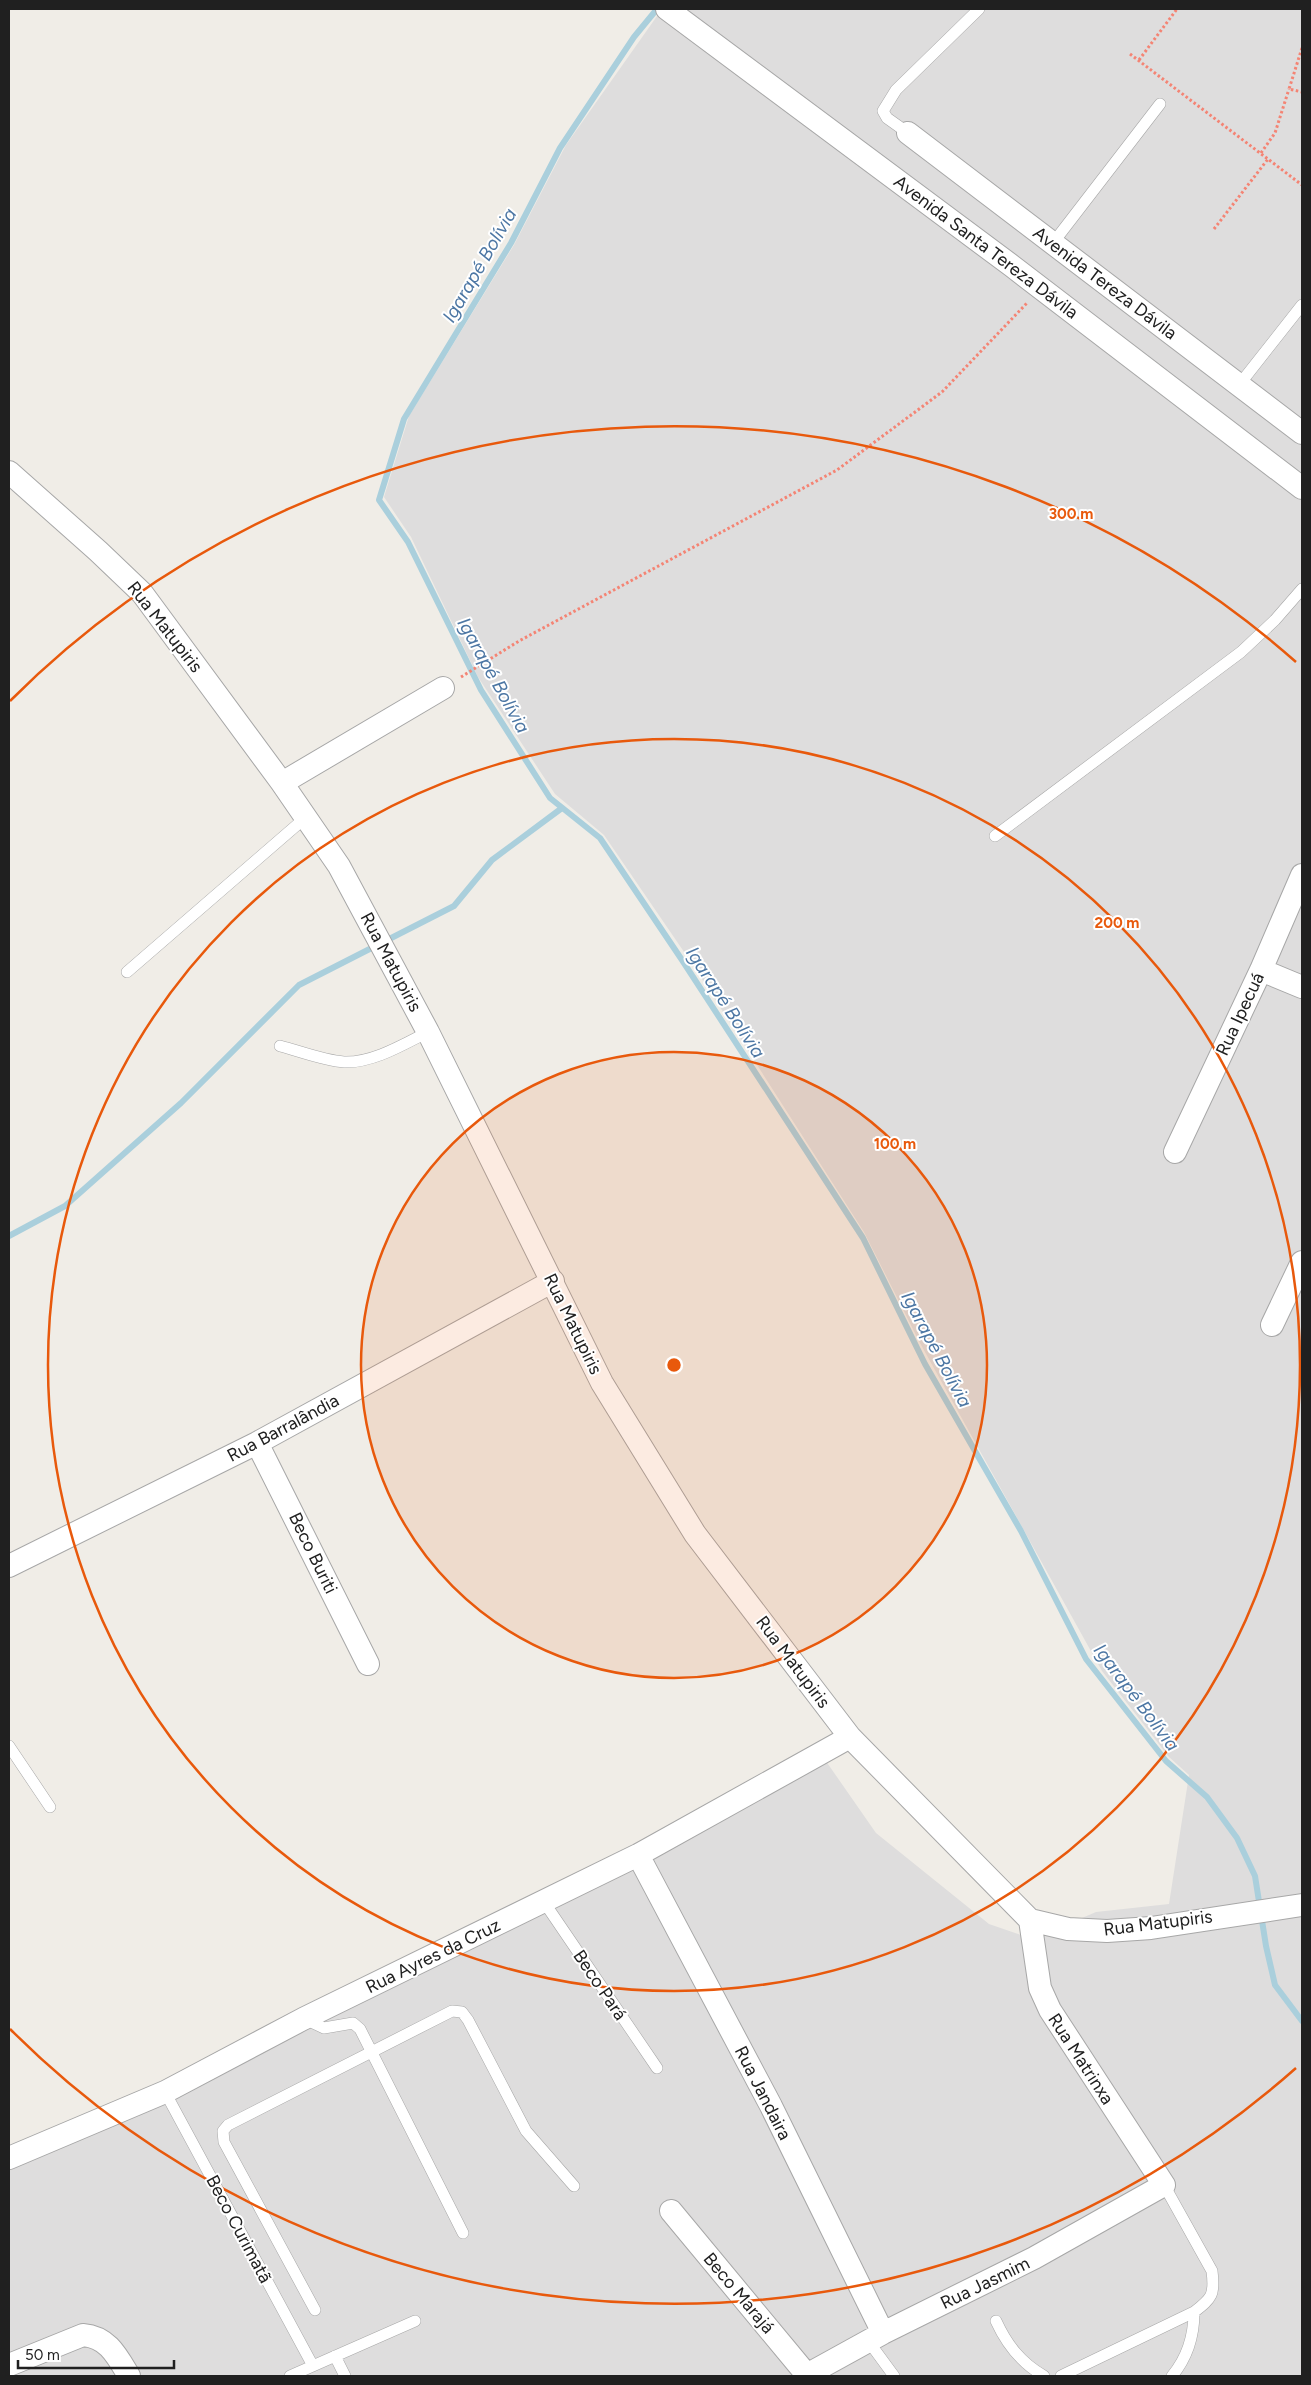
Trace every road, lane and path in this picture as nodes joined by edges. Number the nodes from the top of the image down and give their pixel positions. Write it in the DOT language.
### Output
graph roads {
  1 [pos="667,9"];
  2 [pos="979,9"];
  3 [pos="1177,9"];
  4 [pos="1302,48"];
  5 [pos="1130,54"];
  6 [pos="1139,60"];
  7 [pos="1289,89"];
  8 [pos="1302,92"];
  9 [pos="1160,104"];
  10 [pos="908,133"];
  11 [pos="1260,153"];
  12 [pos="1268,159"];
  13 [pos="1302,185"];
  14 [pos="1214,229"];
  15 [pos="1053,243"];
  16 [pos="1041,288"];
  17 [pos="1302,305"];
  18 [pos="1239,385"];
  19 [pos="1302,433"];
  20 [pos="9,472"];
  21 [pos="1302,488"];
  22 [pos="1302,589"];
  23 [pos="443,688"];
  24 [pos="282,784"];
  25 [pos="306,818"];
  26 [pos="995,836"];
  27 [pos="1302,876"];
  28 [pos="1261,970"];
  29 [pos="127,972"];
  30 [pos="1302,987"];
  31 [pos="428,1032"];
  32 [pos="280,1046"];
  33 [pos="1175,1152"];
  34 [pos="1302,1262"];
  35 [pos="553,1281"];
  36 [pos="1272,1325"];
  37 [pos="257,1442"];
  38 [pos="9,1566"];
  39 [pos="368,1664"];
  40 [pos="850,1737"];
  41 [pos="9,1746"];
  42 [pos="50,1807"];
  43 [pos="638,1855"];
  44 [pos="544,1902"];
  45 [pos="1293,1906"];
  46 [pos="1030,1920"];
  47 [pos="303,2019"];
  48 [pos="372,2052"];
  49 [pos="656,2068"];
  50 [pos="165,2092"];
  51 [pos="9,2158"];
  52 [pos="1164,2185"];
  53 [pos="574,2186"];
  54 [pos="671,2211"];
  55 [pos="463,2233"];
  56 [pos="315,2310"];
  57 [pos="1194,2312"];
  58 [pos="415,2321"];
  59 [pos="996,2322"];
  60 [pos="876,2338"];
  61 [pos="335,2356"];
  62 [pos="9,2365"];
  63 [pos="313,2366"];
  64 [pos="129,2376"];
  65 [pos="290,2376"];
  66 [pos="345,2376"];
  67 [pos="806,2376"];
  68 [pos="894,2376"];
  69 [pos="1044,2376"];
  70 [pos="1061,2376"];
  71 [pos="1172,2376"];
  1 -- 16 [label="street, Avenida Santa Tereza Dávila"];
  2 -- 10 [label="lane"];
  3 -- 6 [label="path"];
  4 -- 7 [label="path"];
  5 -- 6 [label="path"];
  6 -- 11 [label="path"];
  7 -- 8 [label="path"];
  7 -- 11 [label="path"];
  9 -- 15 [label="lane"];
  10 -- 15 [label="street, Avenida Tereza Dávila"];
  11 -- 12 [label="path"];
  12 -- 13 [label="path"];
  12 -- 14 [label="path"];
  15 -- 18 [label="street, Avenida Tereza Dávila"];
  16 -- 21 [label="street, Avenida Santa Tereza Dávila"];
  16 -- 23 [label="path"];
  17 -- 18 [label="lane"];
  18 -- 19 [label="street, Avenida Tereza Dávila"];
  20 -- 24 [label="street, Rua Matupiris"];
  22 -- 26 [label="lane"];
  23 -- 24 [label="street"];
  24 -- 25 [label="street, Rua Matupiris"];
  25 -- 29 [label="lane"];
  25 -- 31 [label="street, Rua Matupiris"];
  27 -- 28 [label="street, Rua Ipecuá"];
  28 -- 30 [label="street"];
  28 -- 33 [label="street, Rua Ipecuá"];
  31 -- 32 [label="lane"];
  31 -- 35 [label="street, Rua Matupiris"];
  34 -- 36 [label="street"];
  35 -- 37 [label="street, Rua Barralândia"];
  35 -- 40 [label="street, Rua Matupiris"];
  37 -- 38 [label="street, Rua Barralândia"];
  37 -- 39 [label="street, Beco Buriti"];
  40 -- 43 [label="street, Rua Ayres da Cruz"];
  40 -- 46 [label="street, Rua Matupiris"];
  41 -- 42 [label="lane"];
  43 -- 44 [label="street, Rua Ayres da Cruz"];
  43 -- 60 [label="street, Rua Jandaira"];
  44 -- 47 [label="street, Rua Ayres da Cruz"];
  44 -- 49 [label="lane, Beco Pará"];
  45 -- 46 [label="street, Rua Matupiris"];
  46 -- 52 [label="street, Rua Matrinxa"];
  47 -- 48 [label="lane"];
  47 -- 50 [label="street, Rua Ayres da Cruz"];
  48 -- 53 [label="lane"];
  48 -- 55 [label="lane"];
  48 -- 56 [label="lane"];
  50 -- 51 [label="street, Rua Ayres da Cruz"];
  50 -- 63 [label="lane, Beco Curimatã"];
  52 -- 57 [label="lane"];
  52 -- 60 [label="street, Rua Jasmim"];
  54 -- 67 [label="street, Beco Marajá"];
  57 -- 70 [label="lane"];
  57 -- 71 [label="lane"];
  58 -- 61 [label="lane"];
  59 -- 69 [label="lane"];
  60 -- 67 [label="street, Rua Jasmim"];
  60 -- 68 [label="lane"];
  61 -- 63 [label="lane"];
  61 -- 66 [label="lane"];
  62 -- 64 [label="street"];
  63 -- 65 [label="lane"];
}
